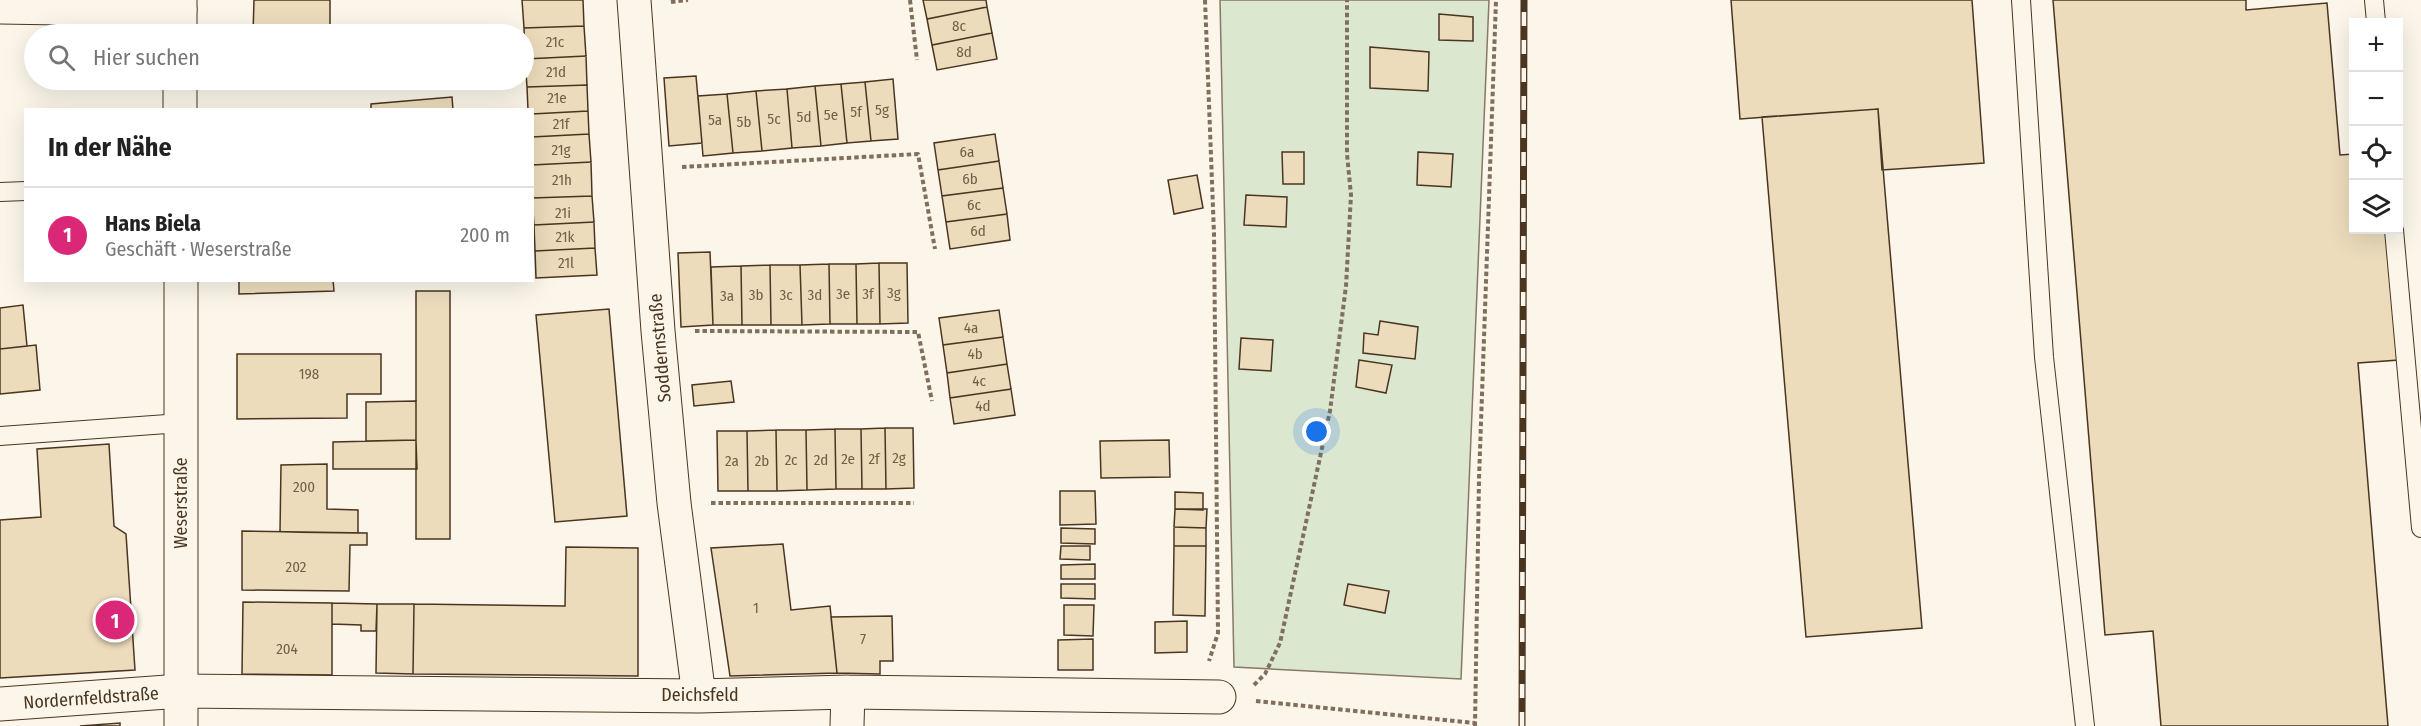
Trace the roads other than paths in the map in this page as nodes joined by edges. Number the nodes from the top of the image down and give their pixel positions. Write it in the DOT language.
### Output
graph roads {
  1 [pos="634,0"];
  2 [pos="2021,0"];
  3 [pos="2374,0"];
  4 [pos="0,7"];
  5 [pos="180,15"];
  6 [pos="2376,18"];
  7 [pos="180,90"];
  8 [pos="180,108"];
  9 [pos="24,191"];
  10 [pos="0,192"];
  11 [pos="2394,234"];
  12 [pos="181,282"];
  13 [pos="181,423"];
  14 [pos="0,436"];
  15 [pos="2421,528"];
  16 [pos="181,691"];
  17 [pos="848,692"];
  18 [pos="699,696"];
  19 [pos="1219,697"];
  20 [pos="0,704"];
  21 [pos="181,726"];
  22 [pos="847,726"];
  23 [pos="2085,726"];
  1 -- 18 [label="street, Soddernstraße"];
  2 -- 23 [label="lane"];
  3 -- 6 [label="lane"];
  4 -- 5 [label="street"];
  7 -- 8 [label="street"];
  9 -- 10 [label="lane"];
  11 -- 15 [label="lane"];
  12 -- 13 [label="street, Weserstraße"];
  13 -- 14 [label="lane"];
  13 -- 16 [label="street, Weserstraße"];
  16 -- 18 [label="street, Deichsfeld"];
  16 -- 20 [label="street, Nordernfeldstraße"];
  16 -- 21 [label="street, Weserstraße"];
  17 -- 18 [label="street, Deichsfeld"];
  17 -- 19 [label="street, Deichsfeld"];
  17 -- 22 [label="street"];
}
